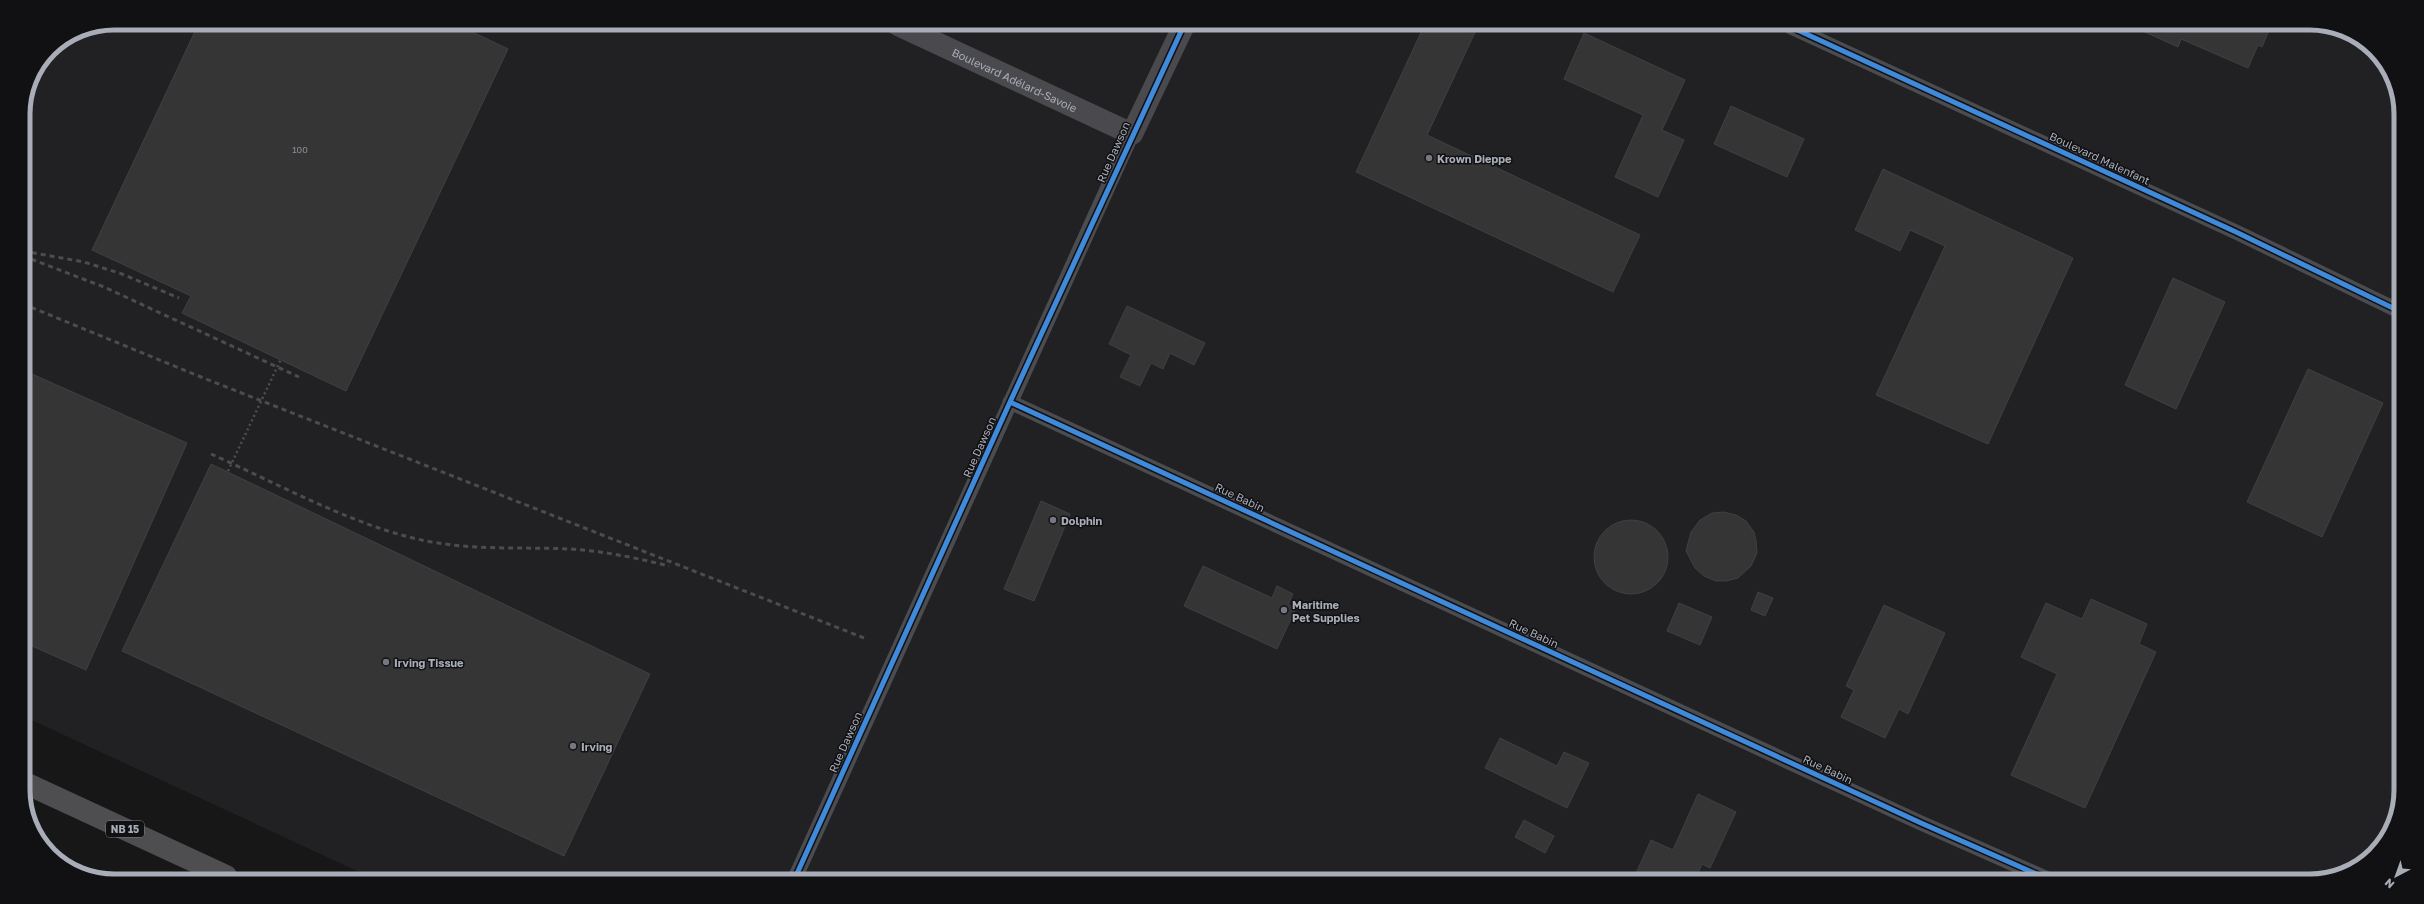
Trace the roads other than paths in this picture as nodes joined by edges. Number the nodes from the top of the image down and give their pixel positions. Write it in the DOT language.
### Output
graph roads {
  1 [pos="909,30"];
  2 [pos="1182,30"];
  3 [pos="1798,30"];
  4 [pos="1132,134"];
  5 [pos="2394,309"];
  6 [pos="1010,402"];
  7 [pos="30,775"];
  8 [pos="30,785"];
  9 [pos="194,862"];
  10 [pos="221,874"];
  11 [pos="797,874"];
  12 [pos="2036,874"];
  1 -- 4 [label="street, Boulevard Adélard-Savoie"];
  2 -- 4 [label="street, Rue Dawson"];
  3 -- 5 [label="street, Boulevard Malenfant"];
  4 -- 6 [label="street, Rue Dawson"];
  6 -- 11 [label="street, Rue Dawson"];
  6 -- 12 [label="street, Rue Babin"];
  7 -- 9 [label="highway"];
  8 -- 9 [label="highway, NB 15"];
  9 -- 10 [label="highway, NB 15"];
}
